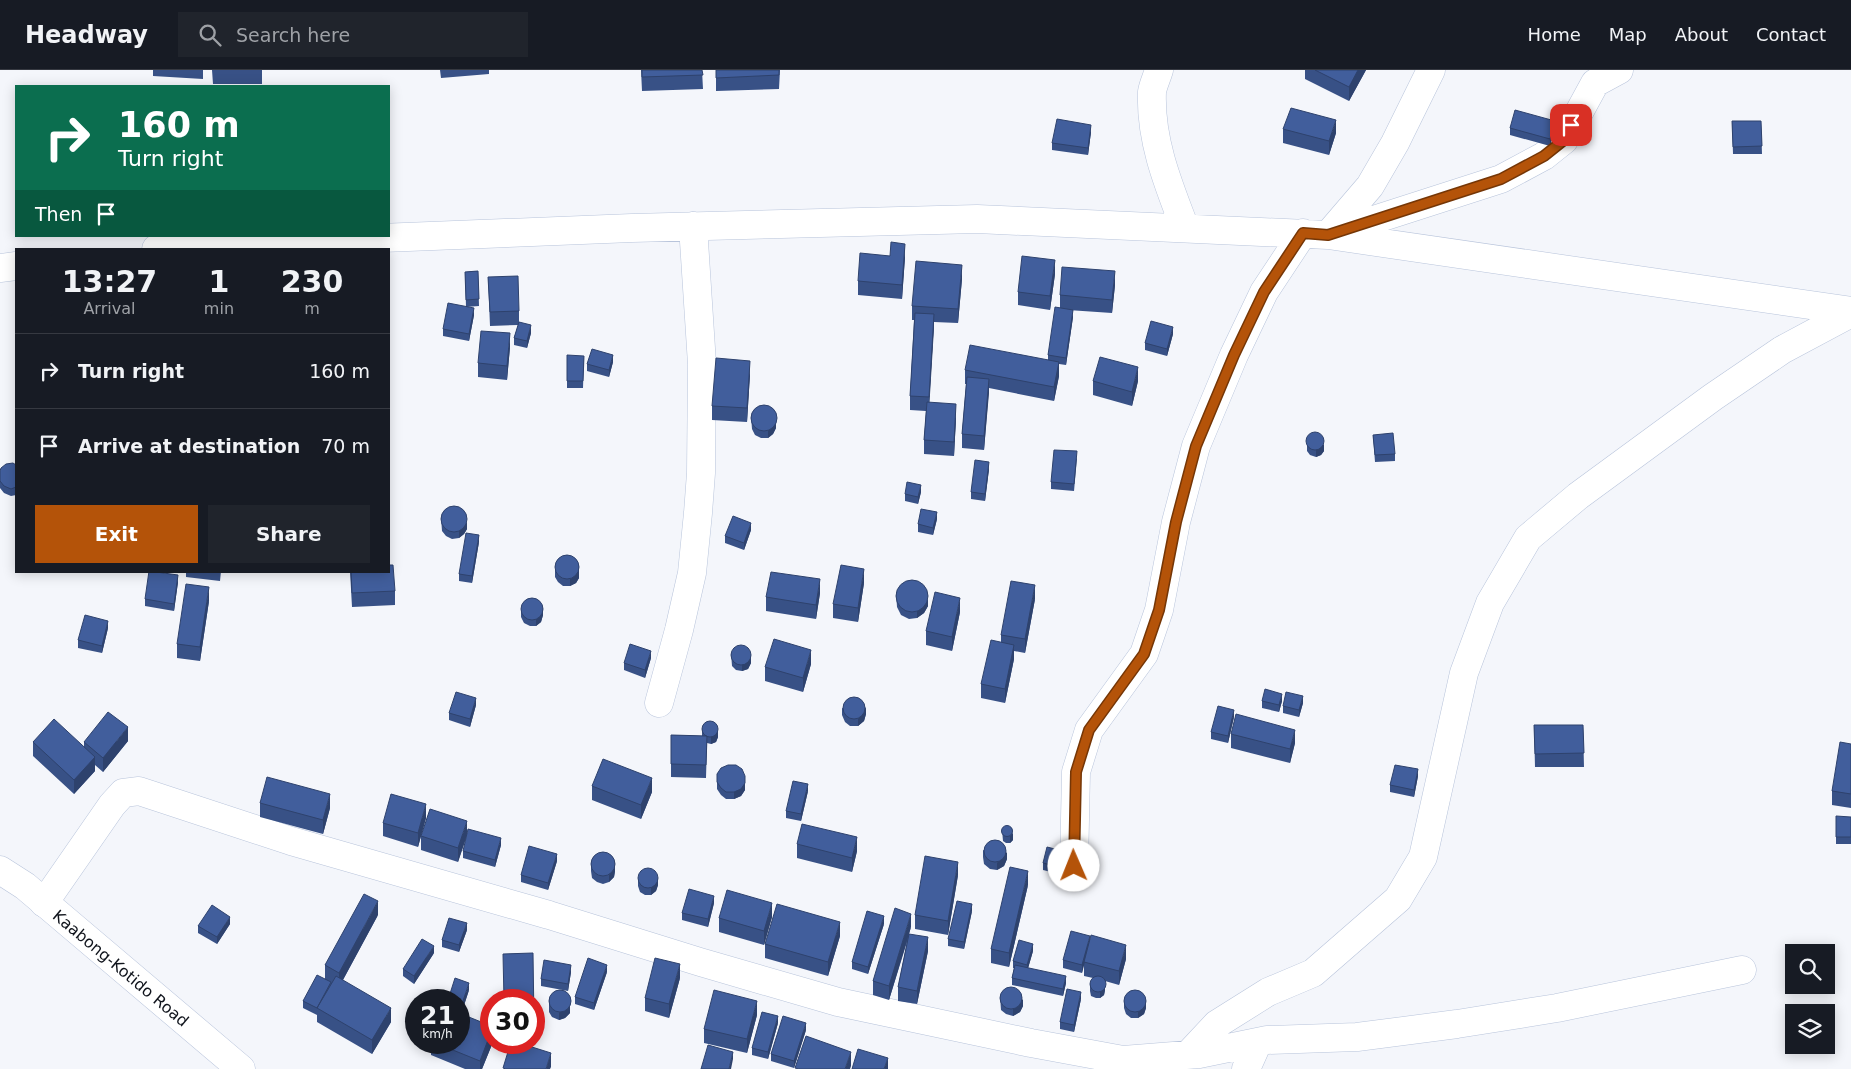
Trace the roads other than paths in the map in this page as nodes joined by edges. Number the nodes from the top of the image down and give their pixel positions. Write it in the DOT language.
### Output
graph roads {
  1 [pos="1159,70"];
  2 [pos="1431,70"];
  3 [pos="1619,70"];
  4 [pos="693,226"];
  5 [pos="1185,228"];
  6 [pos="1316,234"];
  7 [pos="167,248"];
  8 [pos="15,266"];
  9 [pos="0,268"];
  10 [pos="1851,312"];
  11 [pos="659,703"];
  12 [pos="1074,866"];
  13 [pos="1,875"];
  14 [pos="44,903"];
  15 [pos="1742,970"];
  16 [pos="1258,1042"];
  17 [pos="1188,1055"];
  18 [pos="1123,1060"];
  19 [pos="241,1069"];
  20 [pos="1155,1069"];
  21 [pos="1246,1069"];
  1 -- 5 [label="street"];
  2 -- 6 [label="street"];
  3 -- 6 [label="street"];
  4 -- 5 [label="street"];
  4 -- 7 [label="street"];
  4 -- 11 [label="street"];
  5 -- 6 [label="street"];
  6 -- 10 [label="street"];
  6 -- 12 [label="street"];
  8 -- 9 [label="street"];
  10 -- 17 [label="street"];
  13 -- 14 [label="street, Kaabong-Kotido Road"];
  14 -- 18 [label="street"];
  14 -- 19 [label="street, Kaabong-Kotido Road"];
  15 -- 16 [label="street"];
  16 -- 17 [label="street"];
  16 -- 21 [label="street"];
  17 -- 18 [label="street"];
  18 -- 20 [label="street"];
}
